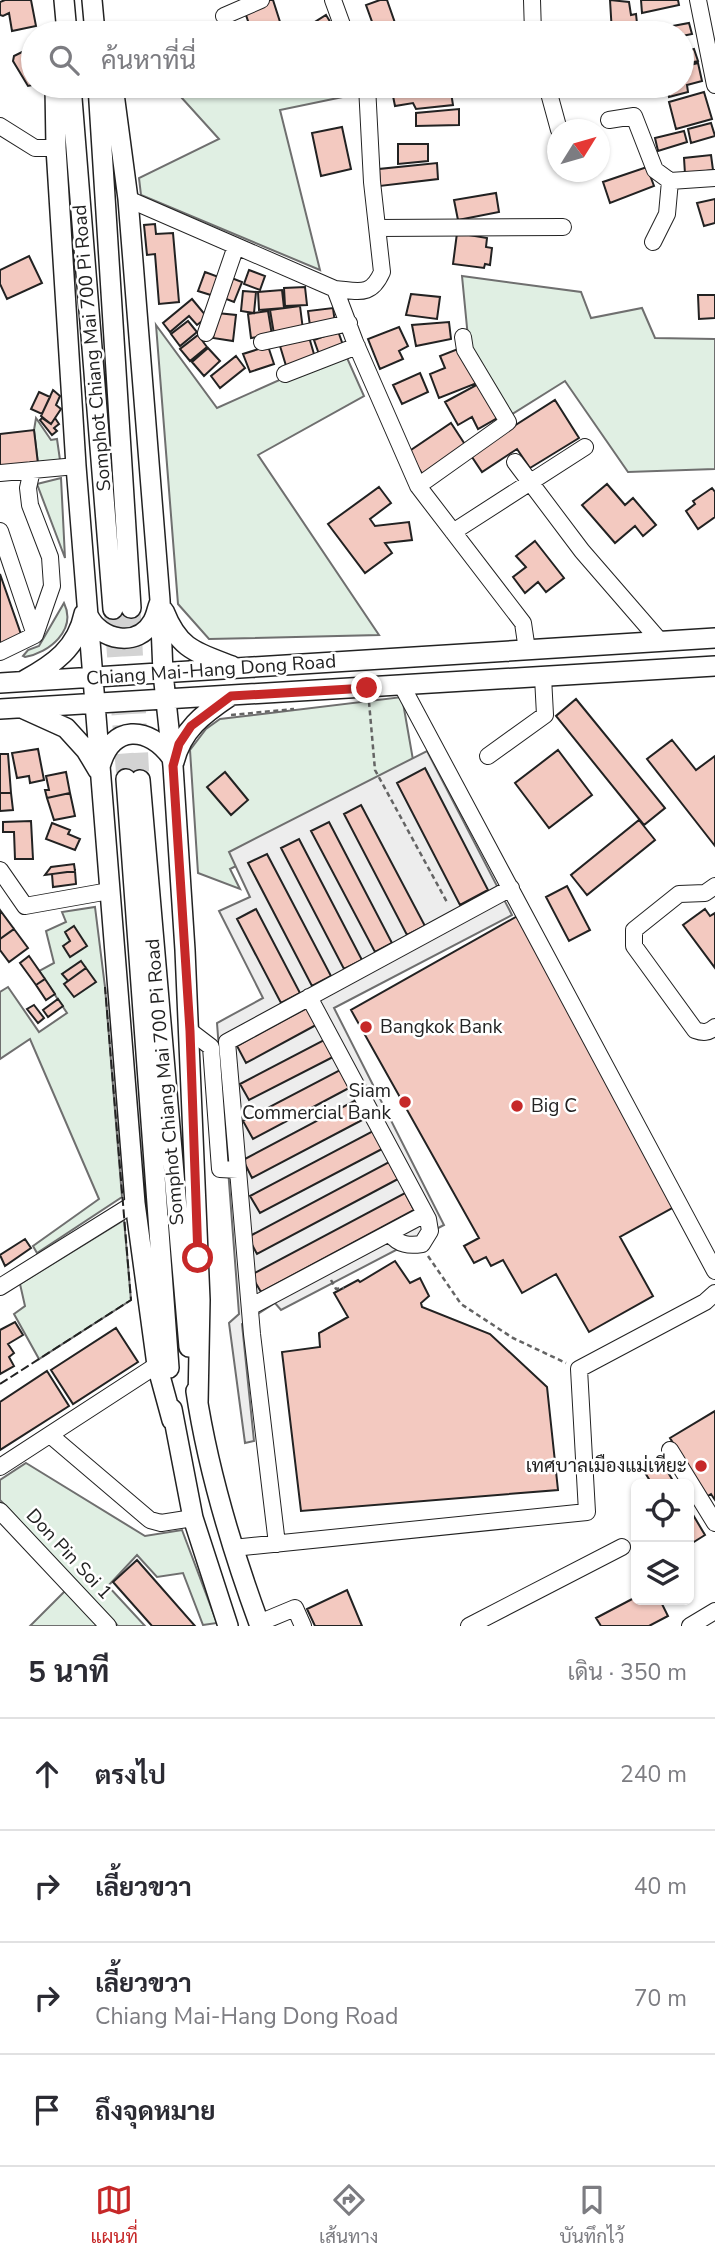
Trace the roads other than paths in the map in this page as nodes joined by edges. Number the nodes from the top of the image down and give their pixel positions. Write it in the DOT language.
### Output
graph roads {
  1 [pos="64,0"];
  2 [pos="92,0"];
  3 [pos="261,0"];
  4 [pos="333,0"];
  5 [pos="532,0"];
  6 [pos="698,0"];
  7 [pos="224,16"];
  8 [pos="66,21"];
  9 [pos="94,21"];
  10 [pos="341,21"];
  11 [pos="533,21"];
  12 [pos="715,85"];
  13 [pos="55,98"];
  14 [pos="72,98"];
  15 [pos="99,98"];
  16 [pos="115,98"];
  17 [pos="368,98"];
  18 [pos="550,98"];
  19 [pos="556,119"];
  20 [pos="610,120"];
  21 [pos="0,126"];
  22 [pos="56,148"];
  23 [pos="715,178"];
  24 [pos="670,181"];
  25 [pos="128,200"];
  26 [pos="563,227"];
  27 [pos="378,228"];
  28 [pos="653,243"];
  29 [pos="236,246"];
  30 [pos="335,289"];
  31 [pos="349,323"];
  32 [pos="205,333"];
  33 [pos="463,337"];
  34 [pos="262,342"];
  35 [pos="357,346"];
  36 [pos="285,374"];
  37 [pos="585,447"];
  38 [pos="515,462"];
  39 [pos="76,466"];
  40 [pos="32,470"];
  41 [pos="0,473"];
  42 [pos="530,483"];
  43 [pos="418,486"];
  44 [pos="0,531"];
  45 [pos="453,532"];
  46 [pos="160,600"];
  47 [pos="87,606"];
  48 [pos="34,635"];
  49 [pos="715,638"];
  50 [pos="660,641"];
  51 [pos="527,650"];
  52 [pos="0,652"];
  53 [pos="715,666"];
  54 [pos="239,669"];
  55 [pos="163,673"];
  56 [pos="543,677"];
  57 [pos="93,678"];
  58 [pos="22,682"];
  59 [pos="0,683"];
  60 [pos="402,686"];
  61 [pos="231,696"];
  62 [pos="165,699"];
  63 [pos="95,703"];
  64 [pos="22,708"];
  65 [pos="0,709"];
  66 [pos="488,756"];
  67 [pos="172,762"];
  68 [pos="99,771"];
  69 [pos="0,870"];
  70 [pos="715,886"];
  71 [pos="511,888"];
  72 [pos="110,891"];
  73 [pos="309,997"];
  74 [pos="715,1027"];
  75 [pos="190,1031"];
  76 [pos="238,1170"];
  77 [pos="135,1203"];
  78 [pos="425,1214"];
  79 [pos="390,1234"];
  80 [pos="715,1271"];
  81 [pos="3,1279"];
  82 [pos="715,1293"];
  83 [pos="250,1307"];
  84 [pos="157,1365"];
  85 [pos="198,1403"];
  86 [pos="172,1420"];
  87 [pos="50,1435"];
  88 [pos="670,1450"];
  89 [pos="0,1467"];
  90 [pos="0,1511"];
  91 [pos="193,1518"];
  92 [pos="715,1523"];
  93 [pos="277,1544"];
  94 [pos="622,1547"];
  95 [pos="233,1548"];
  96 [pos="715,1611"];
  97 [pos="259,1625"];
  98 [pos="108,1626"];
  99 [pos="228,1626"];
  100 [pos="303,1626"];
  101 [pos="469,1626"];
  102 [pos="691,1626"];
  1 -- 8 [label="main road"];
  2 -- 9 [label="main road"];
  3 -- 7 [label="street"];
  4 -- 10 [label="street"];
  5 -- 11 [label="street"];
  6 -- 12 [label="street"];
  13 -- 22 [label="main road"];
  14 -- 15 [label="main road, Somphot Chiang Mai 700 Pi Road"];
  16 -- 25 [label="main road"];
  17 -- 27 [label="street"];
  18 -- 19 [label="street"];
  20 -- 24 [label="street"];
  21 -- 22 [label="street"];
  22 -- 39 [label="main road"];
  23 -- 24 [label="street"];
  24 -- 28 [label="street"];
  25 -- 29 [label="street"];
  25 -- 46 [label="main road"];
  26 -- 27 [label="street"];
  27 -- 30 [label="street"];
  29 -- 30 [label="street"];
  29 -- 32 [label="street"];
  30 -- 31 [label="street"];
  31 -- 34 [label="street"];
  31 -- 35 [label="street"];
  33 -- 43 [label="street"];
  35 -- 36 [label="street"];
  35 -- 43 [label="street"];
  37 -- 42 [label="street"];
  38 -- 42 [label="street"];
  39 -- 40 [label="street"];
  39 -- 47 [label="main road"];
  40 -- 41 [label="street"];
  40 -- 48 [label="street"];
  42 -- 45 [label="street"];
  42 -- 50 [label="street"];
  43 -- 45 [label="street"];
  44 -- 48 [label="street"];
  45 -- 51 [label="street"];
  46 -- 47 [label="main road"];
  46 -- 54 [label="main road"];
  46 -- 55 [label="main road"];
  47 -- 57 [label="main road"];
  47 -- 58 [label="main road"];
  48 -- 52 [label="street"];
  49 -- 50 [label="main road, Chiang Mai-Hang Dong Road"];
  50 -- 51 [label="main road, Chiang Mai-Hang Dong Road"];
  51 -- 54 [label="main road, Chiang Mai-Hang Dong Road"];
  53 -- 56 [label="main road, Chiang Mai-Hang Dong Road"];
  54 -- 55 [label="main road, Chiang Mai-Hang Dong Road"];
  55 -- 57 [label="main road, Chiang Mai-Hang Dong Road"];
  55 -- 62 [label="main road"];
  56 -- 60 [label="main road, Chiang Mai-Hang Dong Road"];
  56 -- 66 [label="street"];
  57 -- 58 [label="main road, Chiang Mai-Hang Dong Road"];
  57 -- 63 [label="main road"];
  58 -- 59 [label="main road, Chiang Mai-Hang Dong Road"];
  60 -- 61 [label="main road, Chiang Mai-Hang Dong Road"];
  60 -- 71 [label="street"];
  61 -- 62 [label="main road, Chiang Mai-Hang Dong Road"];
  61 -- 67 [label="main road"];
  62 -- 63 [label="main road, Chiang Mai-Hang Dong Road"];
  62 -- 67 [label="main road"];
  63 -- 64 [label="main road, Chiang Mai-Hang Dong Road"];
  63 -- 68 [label="main road"];
  64 -- 65 [label="main road, Chiang Mai-Hang Dong Road"];
  64 -- 68 [label="main road"];
  67 -- 68 [label="main road"];
  67 -- 75 [label="main road"];
  68 -- 72 [label="main road"];
  69 -- 72 [label="street"];
  70 -- 74 [label="street"];
  71 -- 73 [label="street"];
  71 -- 80 [label="street"];
  72 -- 77 [label="main road"];
  73 -- 76 [label="street"];
  73 -- 78 [label="street"];
  75 -- 76 [label="street"];
  75 -- 85 [label="main road"];
  76 -- 83 [label="street"];
  77 -- 81 [label="street"];
  77 -- 84 [label="main road"];
  78 -- 79 [label="street"];
  78 -- 79 [label="street"];
  79 -- 83 [label="street"];
  82 -- 93 [label="street"];
  83 -- 93 [label="street"];
  84 -- 86 [label="main road"];
  84 -- 87 [label="street"];
  85 -- 86 [label="main road, Somphot Chiang Mai 700 Pi Road"];
  85 -- 95 [label="main road, Somphot Chiang Mai 700 Pi Road"];
  86 -- 91 [label="main road, Somphot Chiang Mai 700 Pi Road"];
  87 -- 89 [label="street"];
  87 -- 91 [label="street"];
  88 -- 92 [label="street"];
  90 -- 98 [label="street, Don Pin Soi 1"];
  91 -- 99 [label="main road, Somphot Chiang Mai 700 Pi Road"];
  93 -- 95 [label="street"];
  94 -- 101 [label="street"];
  95 -- 97 [label="main road, Somphot Chiang Mai 700 Pi Road"];
  96 -- 102 [label="street"];
  97 -- 100 [label="street"];
}
